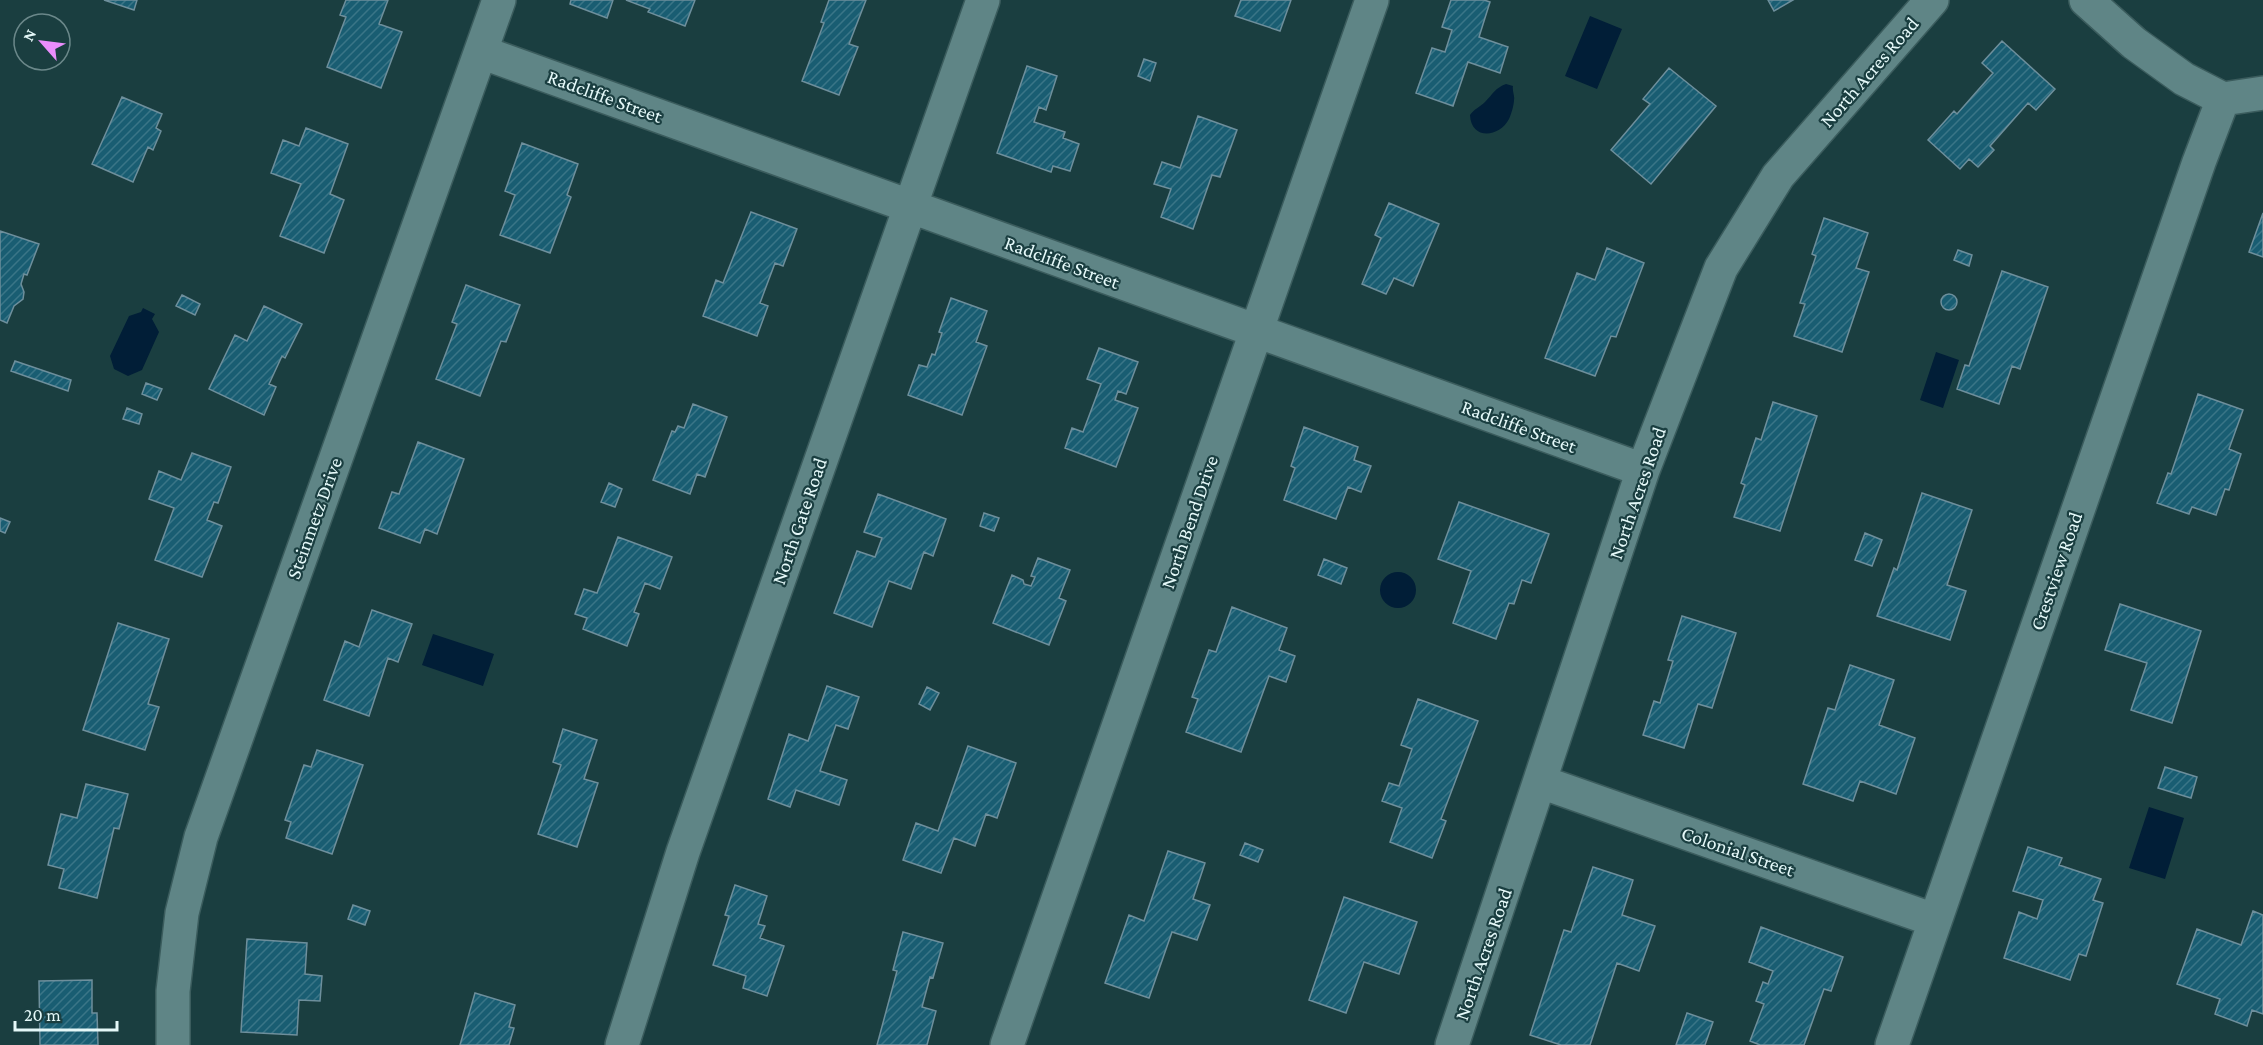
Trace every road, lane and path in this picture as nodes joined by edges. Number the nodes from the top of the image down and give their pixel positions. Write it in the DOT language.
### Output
graph roads {
  1 [pos="499,0"];
  2 [pos="983,0"];
  3 [pos="1372,0"];
  4 [pos="1932,0"];
  5 [pos="2086,0"];
  6 [pos="481,52"];
  7 [pos="2263,93"];
  8 [pos="2223,99"];
  9 [pos="910,206"];
  10 [pos="1256,332"];
  11 [pos="1643,470"];
  12 [pos="1541,782"];
  13 [pos="1934,920"];
  14 [pos="174,1045"];
  15 [pos="622,1045"];
  16 [pos="1007,1045"];
  17 [pos="1452,1045"];
  18 [pos="1892,1045"];
  1 -- 6 [label="street, Steinmetz Drive"];
  2 -- 9 [label="street, North Gate Road"];
  3 -- 10 [label="street, North Bend Drive"];
  4 -- 11 [label="street, North Acres Road"];
  5 -- 8 [label="street"];
  6 -- 9 [label="street, Radcliffe Street"];
  6 -- 14 [label="street, Steinmetz Drive"];
  7 -- 8 [label="street"];
  8 -- 13 [label="street, Crestview Road"];
  9 -- 10 [label="street, Radcliffe Street"];
  9 -- 15 [label="street, North Gate Road"];
  10 -- 11 [label="street, Radcliffe Street"];
  10 -- 16 [label="street, North Bend Drive"];
  11 -- 12 [label="street, North Acres Road"];
  12 -- 13 [label="street, Colonial Street"];
  12 -- 17 [label="street, North Acres Road"];
  13 -- 18 [label="street, Crestview Road"];
}
